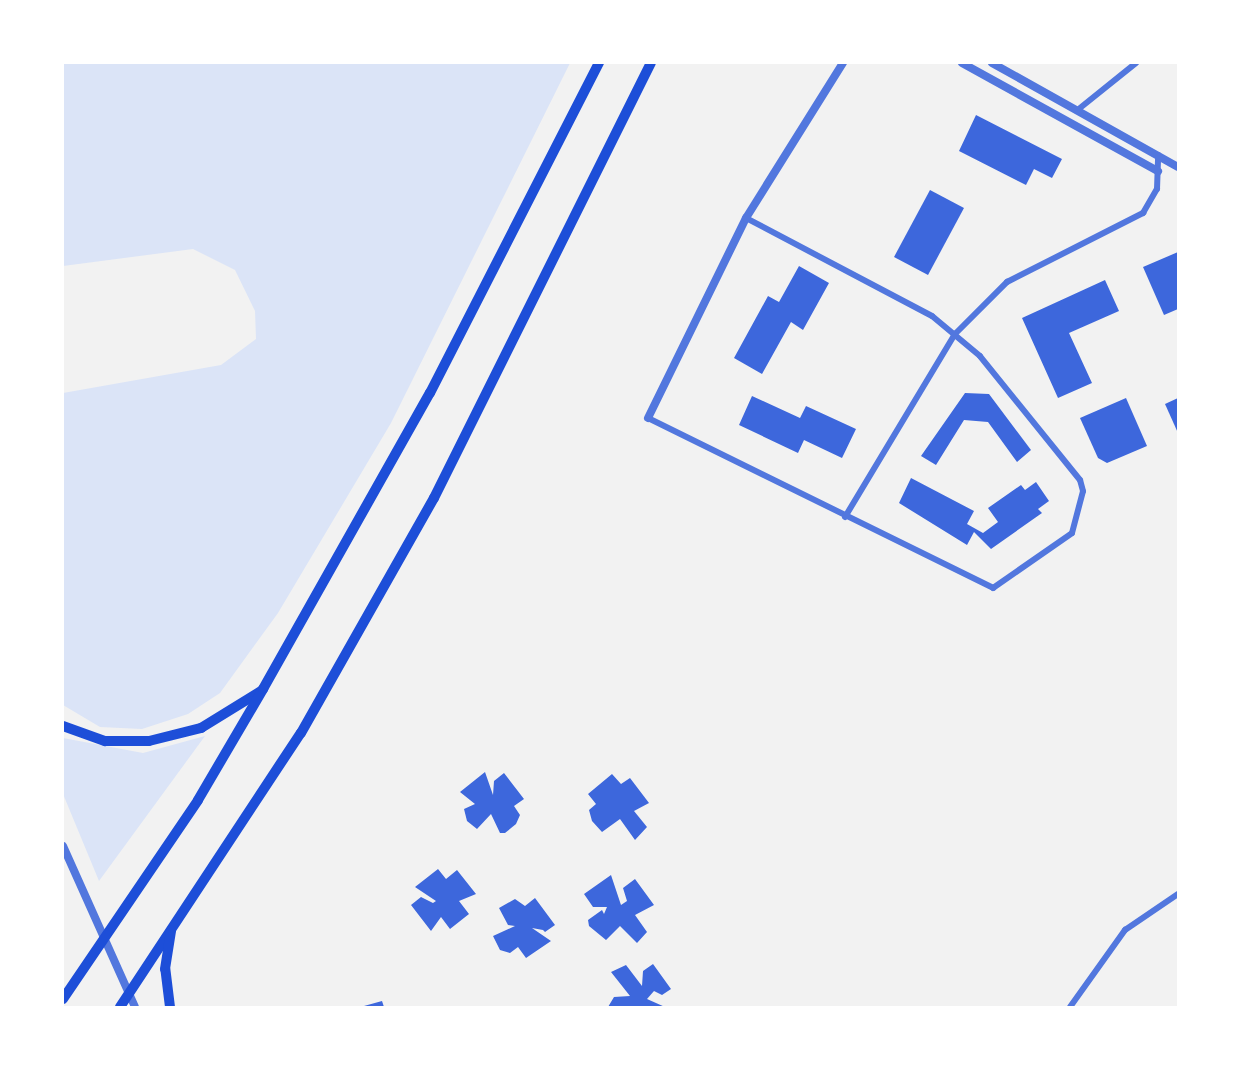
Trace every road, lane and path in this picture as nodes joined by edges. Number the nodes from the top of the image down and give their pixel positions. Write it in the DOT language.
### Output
graph roads {
  1 [pos="599,63"];
  2 [pos="651,63"];
  3 [pos="843,63"];
  4 [pos="962,63"];
  5 [pos="992,63"];
  6 [pos="1136,63"];
  7 [pos="1080,108"];
  8 [pos="1067,119"];
  9 [pos="1158,155"];
  10 [pos="1178,167"];
  11 [pos="1158,171"];
  12 [pos="746,218"];
  13 [pos="956,334"];
  14 [pos="648,418"];
  15 [pos="845,517"];
  16 [pos="263,689"];
  17 [pos="63,726"];
  18 [pos="63,846"];
  19 [pos="1178,894"];
  20 [pos="172,927"];
  21 [pos="63,999"];
  22 [pos="120,1007"];
  23 [pos="135,1007"];
  24 [pos="170,1007"];
  25 [pos="1070,1007"];
  1 -- 16 [label="highway"];
  2 -- 20 [label="highway"];
  3 -- 12 [label="street"];
  4 -- 8 [label="street"];
  5 -- 7 [label="street"];
  6 -- 7 [label="street"];
  7 -- 8 [label="street"];
  7 -- 9 [label="street"];
  8 -- 11 [label="street"];
  9 -- 10 [label="street"];
  9 -- 11 [label="street"];
  11 -- 13 [label="street"];
  12 -- 13 [label="street"];
  12 -- 14 [label="street"];
  13 -- 15 [label="street"];
  13 -- 15 [label="street"];
  14 -- 15 [label="street"];
  16 -- 17 [label="highway"];
  16 -- 21 [label="highway"];
  18 -- 23 [label="street"];
  19 -- 25 [label="street"];
  20 -- 22 [label="highway"];
  20 -- 24 [label="highway"];
}
